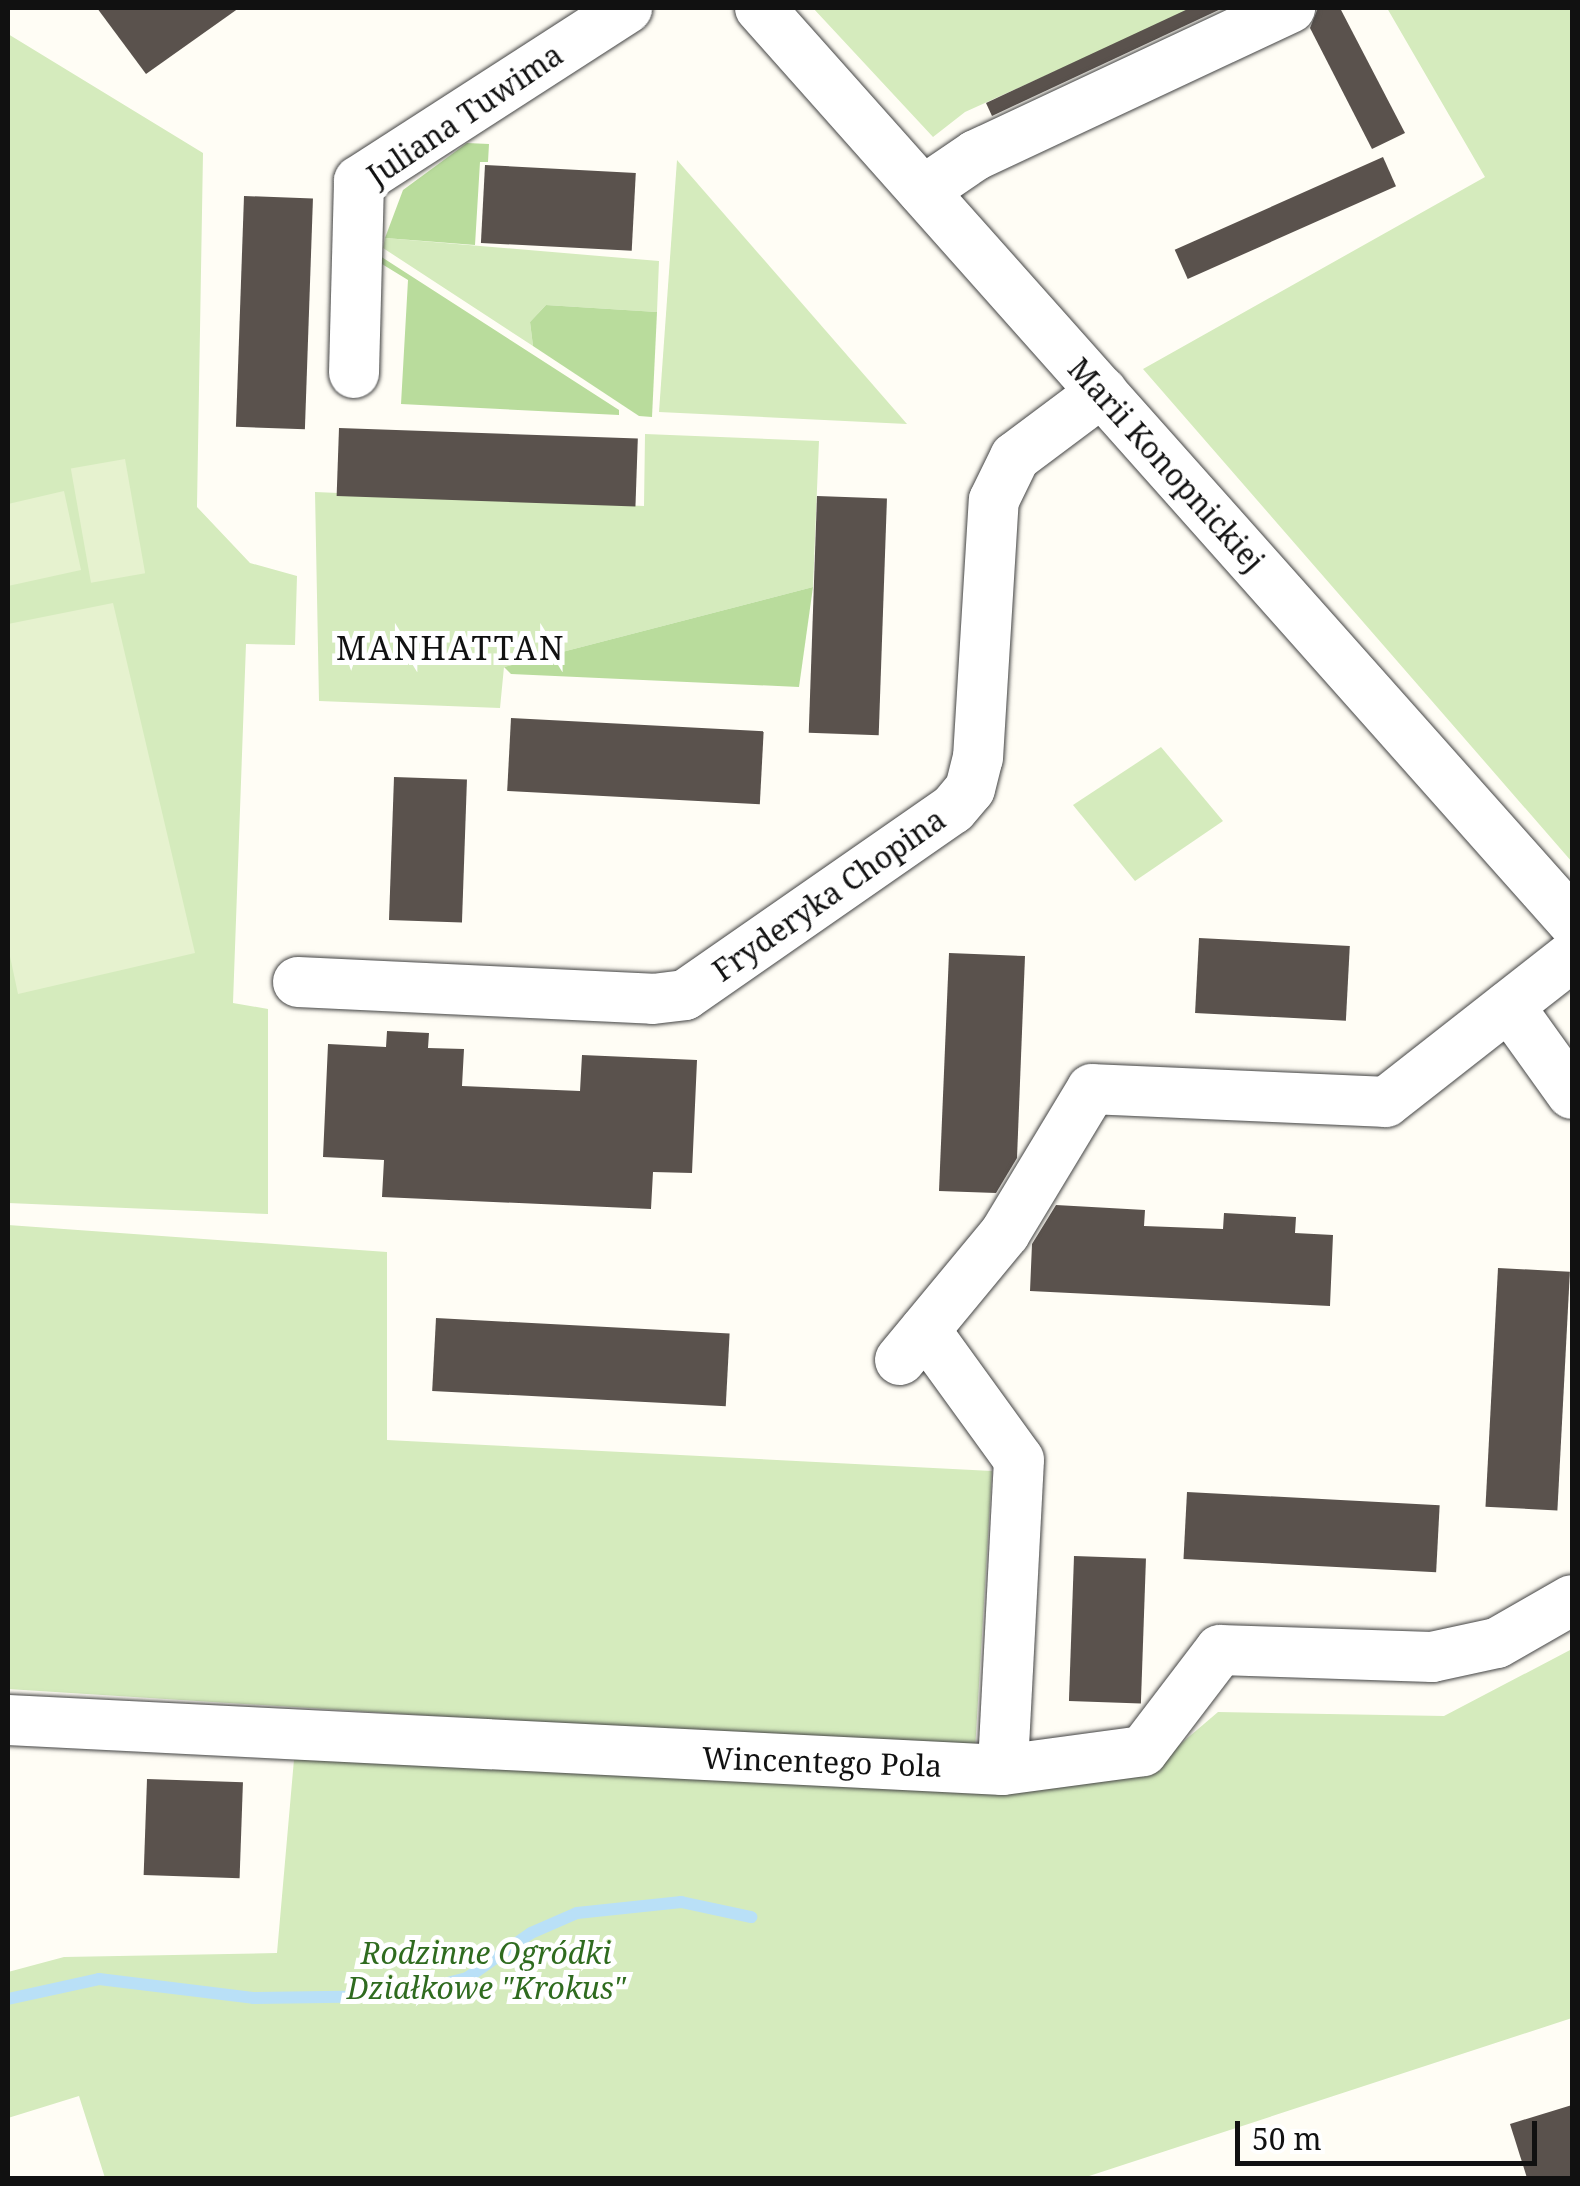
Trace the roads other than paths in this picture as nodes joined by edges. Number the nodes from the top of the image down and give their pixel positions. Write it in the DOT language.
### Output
graph roads {
  1 [pos="627,8"];
  2 [pos="760,8"];
  3 [pos="1290,8"];
  4 [pos="923,192"];
  5 [pos="354,373"];
  6 [pos="1102,392"];
  7 [pos="1572,922"];
  8 [pos="1572,956"];
  9 [pos="298,982"];
  10 [pos="1509,1006"];
  11 [pos="1572,1094"];
  12 [pos="1572,1600"];
  13 [pos="8,1720"];
  14 [pos="1003,1770"];
  1 -- 5 [label="street, Juliana Tuwima"];
  2 -- 4 [label="street, Marii Konopnickiej"];
  3 -- 4 [label="street"];
  4 -- 6 [label="street, Marii Konopnickiej"];
  6 -- 7 [label="street, Marii Konopnickiej"];
  6 -- 9 [label="street, Fryderyka Chopina"];
  8 -- 10 [label="street"];
  10 -- 11 [label="street"];
  10 -- 14 [label="street"];
  12 -- 14 [label="street, Wincentego Pola"];
  13 -- 14 [label="street, Wincentego Pola"];
}
